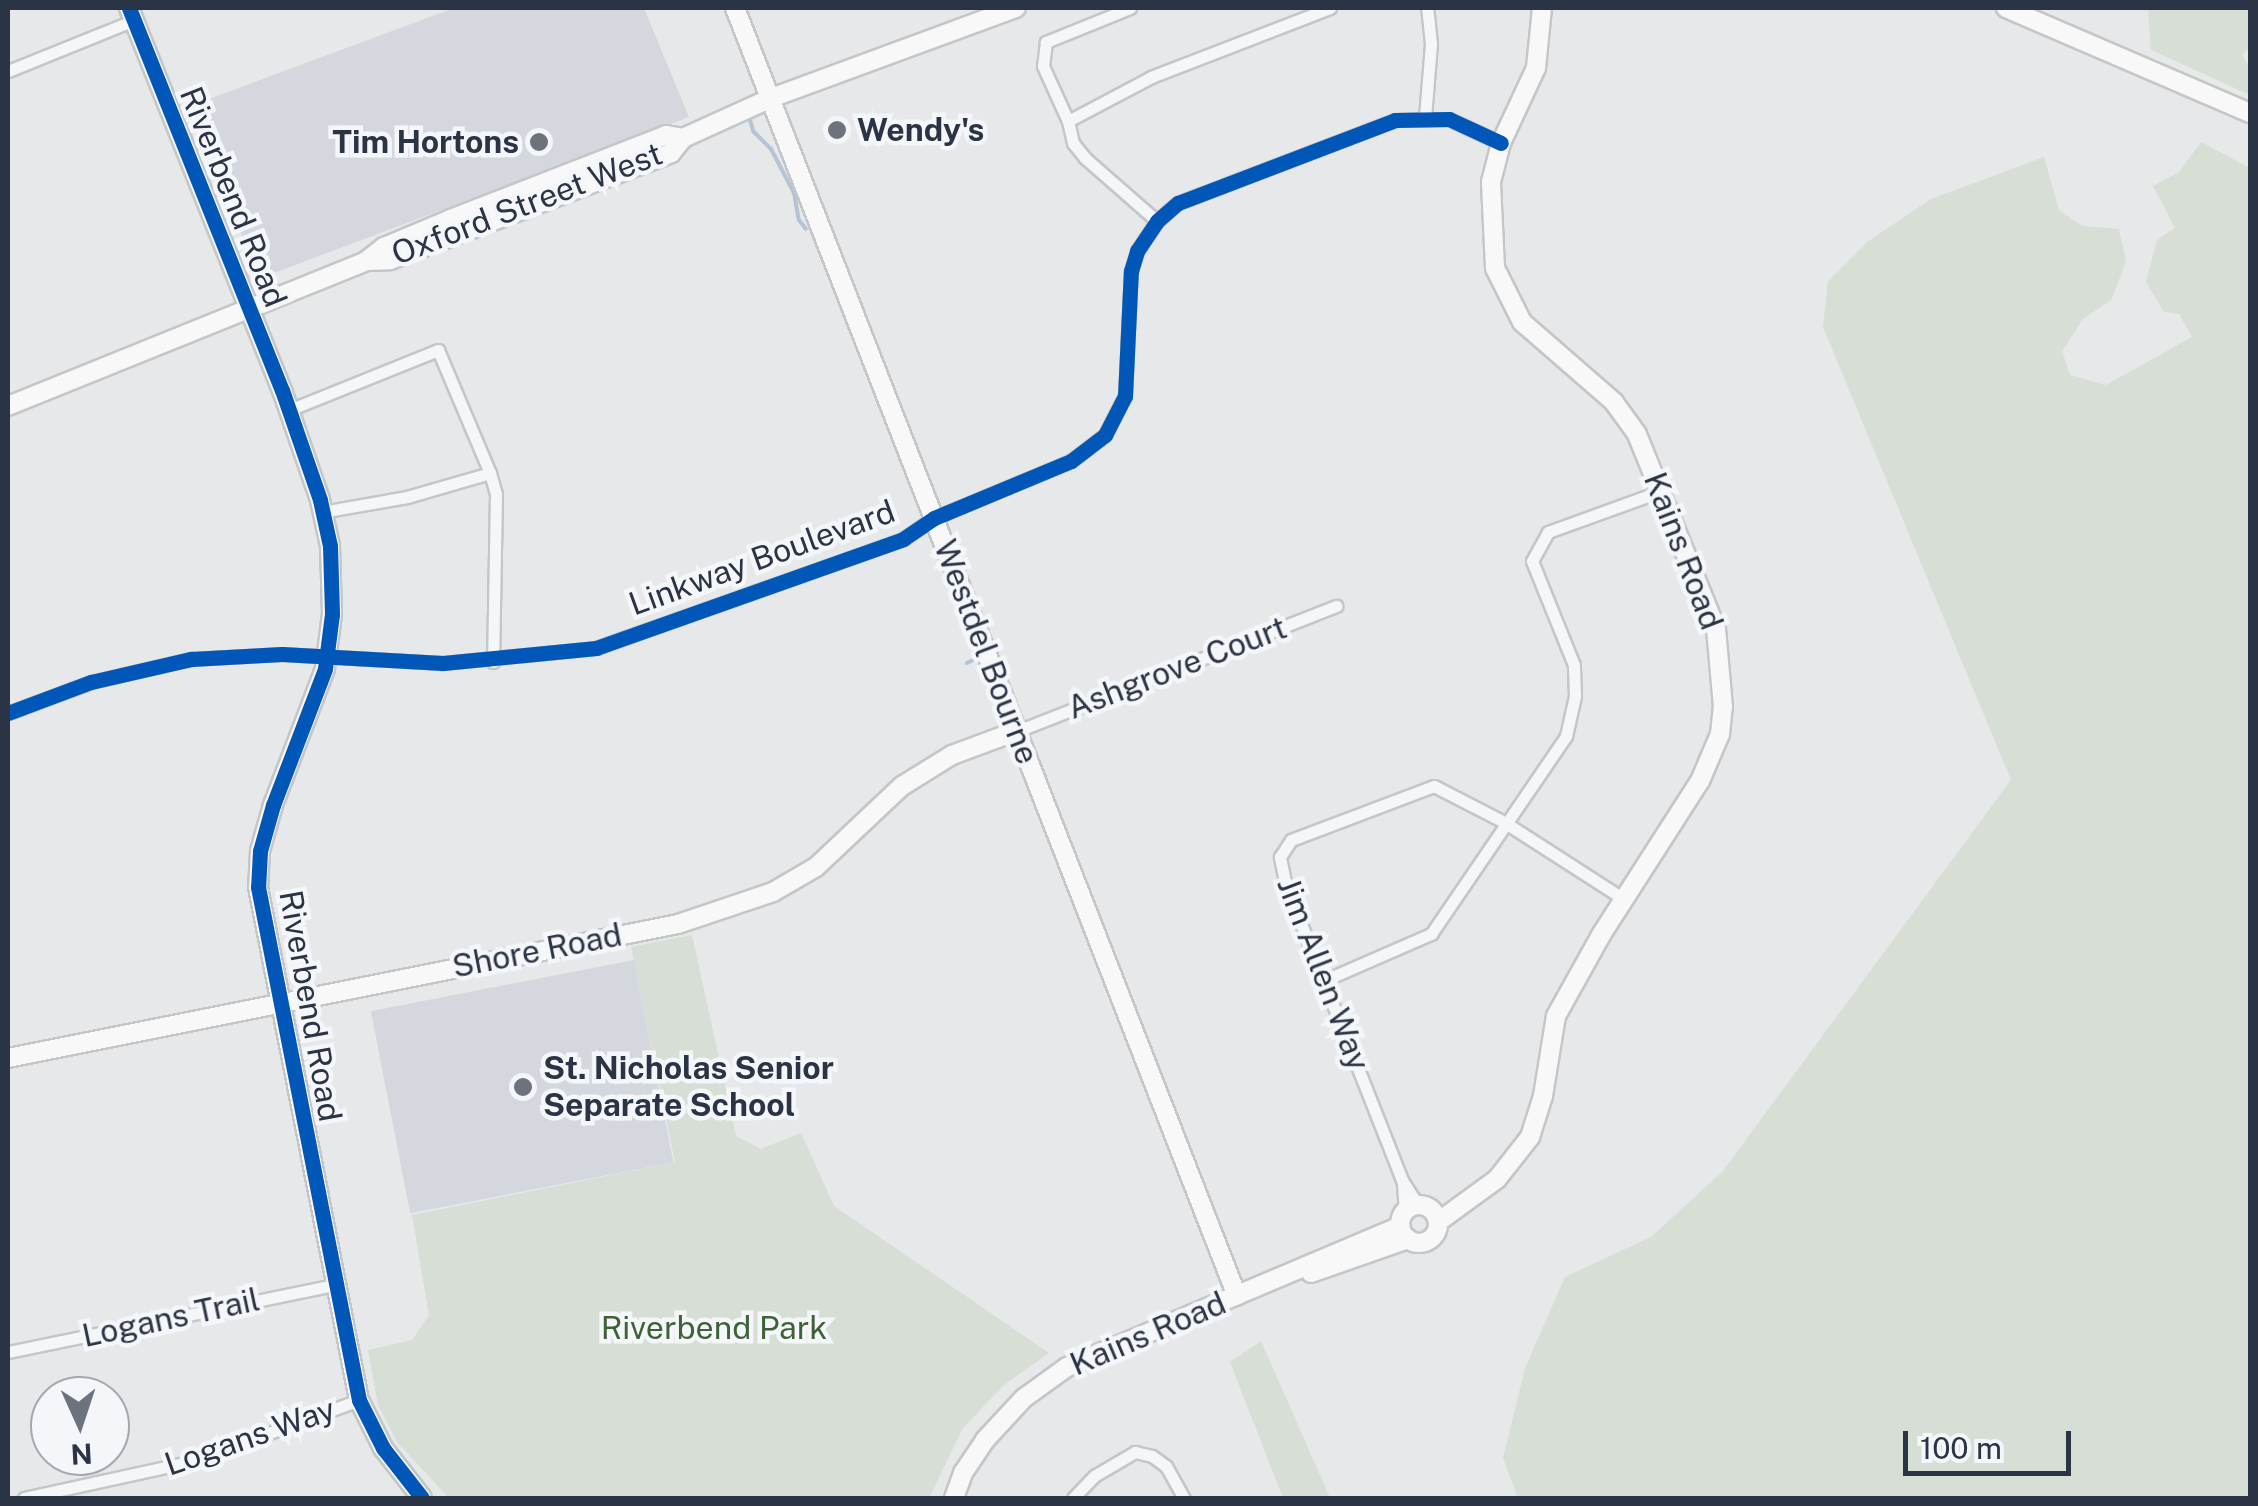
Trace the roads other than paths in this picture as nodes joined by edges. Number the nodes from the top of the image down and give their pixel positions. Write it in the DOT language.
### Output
graph roads {
  1 [pos="735,8"];
  2 [pos="1016,8"];
  3 [pos="1130,8"];
  4 [pos="1330,8"];
  5 [pos="1427,8"];
  6 [pos="1542,8"];
  7 [pos="2006,8"];
  8 [pos="131,14"];
  9 [pos="8,71"];
  10 [pos="771,98"];
  11 [pos="2250,113"];
  12 [pos="1425,117"];
  13 [pos="1068,121"];
  14 [pos="1501,143"];
  15 [pos="1157,222"];
  16 [pos="247,307"];
  17 [pos="8,406"];
  18 [pos="289,410"];
  19 [pos="490,473"];
  20 [pos="1661,491"];
  21 [pos="322,512"];
  22 [pos="934,518"];
  23 [pos="1336,606"];
  24 [pos="326,659"];
  25 [pos="493,662"];
  26 [pos="8,713"];
  27 [pos="1018,731"];
  28 [pos="1504,822"];
  29 [pos="1624,900"];
  30 [pos="1325,980"];
  31 [pos="279,1001"];
  32 [pos="8,1058"];
  33 [pos="1417,1219"];
  34 [pos="335,1284"];
  35 [pos="1237,1296"];
  36 [pos="8,1352"];
  37 [pos="359,1400"];
  38 [pos="24,1498"];
  39 [pos="422,1498"];
  40 [pos="954,1498"];
  41 [pos="1073,1498"];
  42 [pos="1184,1498"];
  1 -- 10 [label="street, Westdel Bourne"];
  2 -- 10 [label="street, Oxford Street West"];
  3 -- 13 [label="street"];
  4 -- 13 [label="street"];
  5 -- 12 [label="street"];
  6 -- 14 [label="street, Kains Road"];
  7 -- 11 [label="street"];
  8 -- 9 [label="street"];
  8 -- 16 [label="street, Riverbend Road"];
  10 -- 16 [label="street, Oxford Street West"];
  10 -- 22 [label="street, Westdel Bourne"];
  12 -- 14 [label="street, Linkway Boulevard"];
  12 -- 15 [label="street, Linkway Boulevard"];
  13 -- 15 [label="street"];
  14 -- 20 [label="street, Kains Road"];
  15 -- 22 [label="street, Linkway Boulevard"];
  16 -- 17 [label="street, Oxford Street West"];
  16 -- 18 [label="street, Riverbend Road"];
  18 -- 19 [label="street"];
  18 -- 21 [label="street, Riverbend Road"];
  19 -- 21 [label="street"];
  19 -- 25 [label="street"];
  20 -- 28 [label="street"];
  20 -- 29 [label="street, Kains Road"];
  21 -- 24 [label="street, Riverbend Road"];
  22 -- 25 [label="street, Linkway Boulevard"];
  22 -- 27 [label="street, Westdel Bourne"];
  23 -- 27 [label="street, Ashgrove Court"];
  24 -- 25 [label="street, Linkway Boulevard"];
  24 -- 26 [label="street, Linkway Boulevard"];
  24 -- 31 [label="street, Riverbend Road"];
  27 -- 31 [label="street, Shore Road"];
  27 -- 35 [label="street, Westdel Bourne"];
  28 -- 29 [label="street, Jim Allen Way"];
  28 -- 30 [label="street"];
  28 -- 30 [label="street, Jim Allen Way"];
  29 -- 33 [label="street, Kains Road"];
  30 -- 33 [label="street, Jim Allen Way"];
  31 -- 32 [label="street, Shore Road"];
  31 -- 34 [label="street, Riverbend Road"];
  33 -- 35 [label="street, Kains Road"];
  34 -- 36 [label="street, Logans Trail"];
  34 -- 37 [label="street, Riverbend Road"];
  35 -- 40 [label="street, Kains Road"];
  37 -- 38 [label="street, Logans Way"];
  37 -- 39 [label="street, Riverbend Road"];
  41 -- 42 [label="street"];
}
